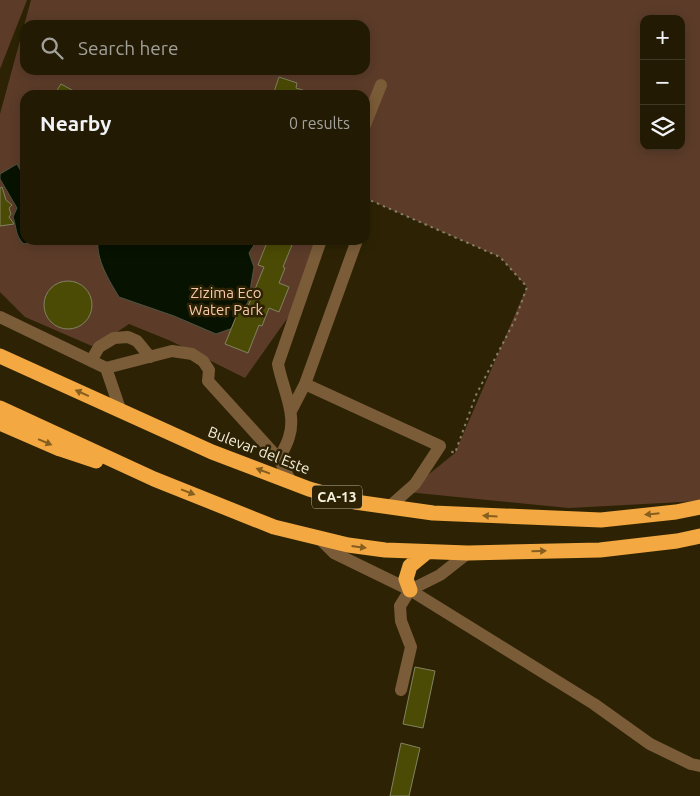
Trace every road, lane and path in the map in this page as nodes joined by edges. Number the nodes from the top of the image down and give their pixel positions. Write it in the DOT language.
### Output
graph roads {
  1 [pos="381,85"];
  2 [pos="370,112"];
  3 [pos="370,200"];
  4 [pos="318,245"];
  5 [pos="356,245"];
  6 [pos="0,317"];
  7 [pos="0,356"];
  8 [pos="150,357"];
  9 [pos="92,361"];
  10 [pos="106,368"];
  11 [pos="306,384"];
  12 [pos="0,408"];
  13 [pos="120,410"];
  14 [pos="291,411"];
  15 [pos="0,423"];
  16 [pos="440,446"];
  17 [pos="279,459"];
  18 [pos="154,479"];
  19 [pos="291,482"];
  20 [pos="388,507"];
  21 [pos="700,507"];
  22 [pos="700,536"];
  23 [pos="320,539"];
  24 [pos="426,552"];
  25 [pos="468,553"];
  26 [pos="410,590"];
  27 [pos="401,690"];
  28 [pos="700,766"];
  1 -- 2 [label="lane"];
  3 -- 16 [label="path"];
  4 -- 14 [label="lane"];
  5 -- 11 [label="lane"];
  6 -- 9 [label="lane"];
  13 -- 7 [label="highway, Bulevar del Este / CA-13, one-way"];
  8 -- 9 [label="lane"];
  8 -- 10 [label="lane"];
  8 -- 17 [label="lane"];
  9 -- 10 [label="lane"];
  10 -- 13 [label="lane"];
  11 -- 14 [label="lane"];
  11 -- 16 [label="lane"];
  12 -- 18 [label="highway"];
  19 -- 13 [label="highway, Bulevar del Este / CA-13, one-way"];
  14 -- 17 [label="lane"];
  15 -- 18 [label="highway, one-way"];
  16 -- 20 [label="lane"];
  17 -- 19 [label="lane"];
  18 -- 23 [label="highway, one-way"];
  19 -- 20 [label="highway, Bulevar del Este / CA-13"];
  21 -- 20 [label="highway, Bulevar del Este / CA-13, one-way"];
  25 -- 22 [label="highway, one-way"];
  23 -- 24 [label="highway, one-way"];
  23 -- 26 [label="lane"];
  24 -- 25 [label="highway"];
  24 -- 26 [label="highway"];
  25 -- 26 [label="lane"];
  26 -- 27 [label="lane"];
  26 -- 28 [label="lane"];
}
